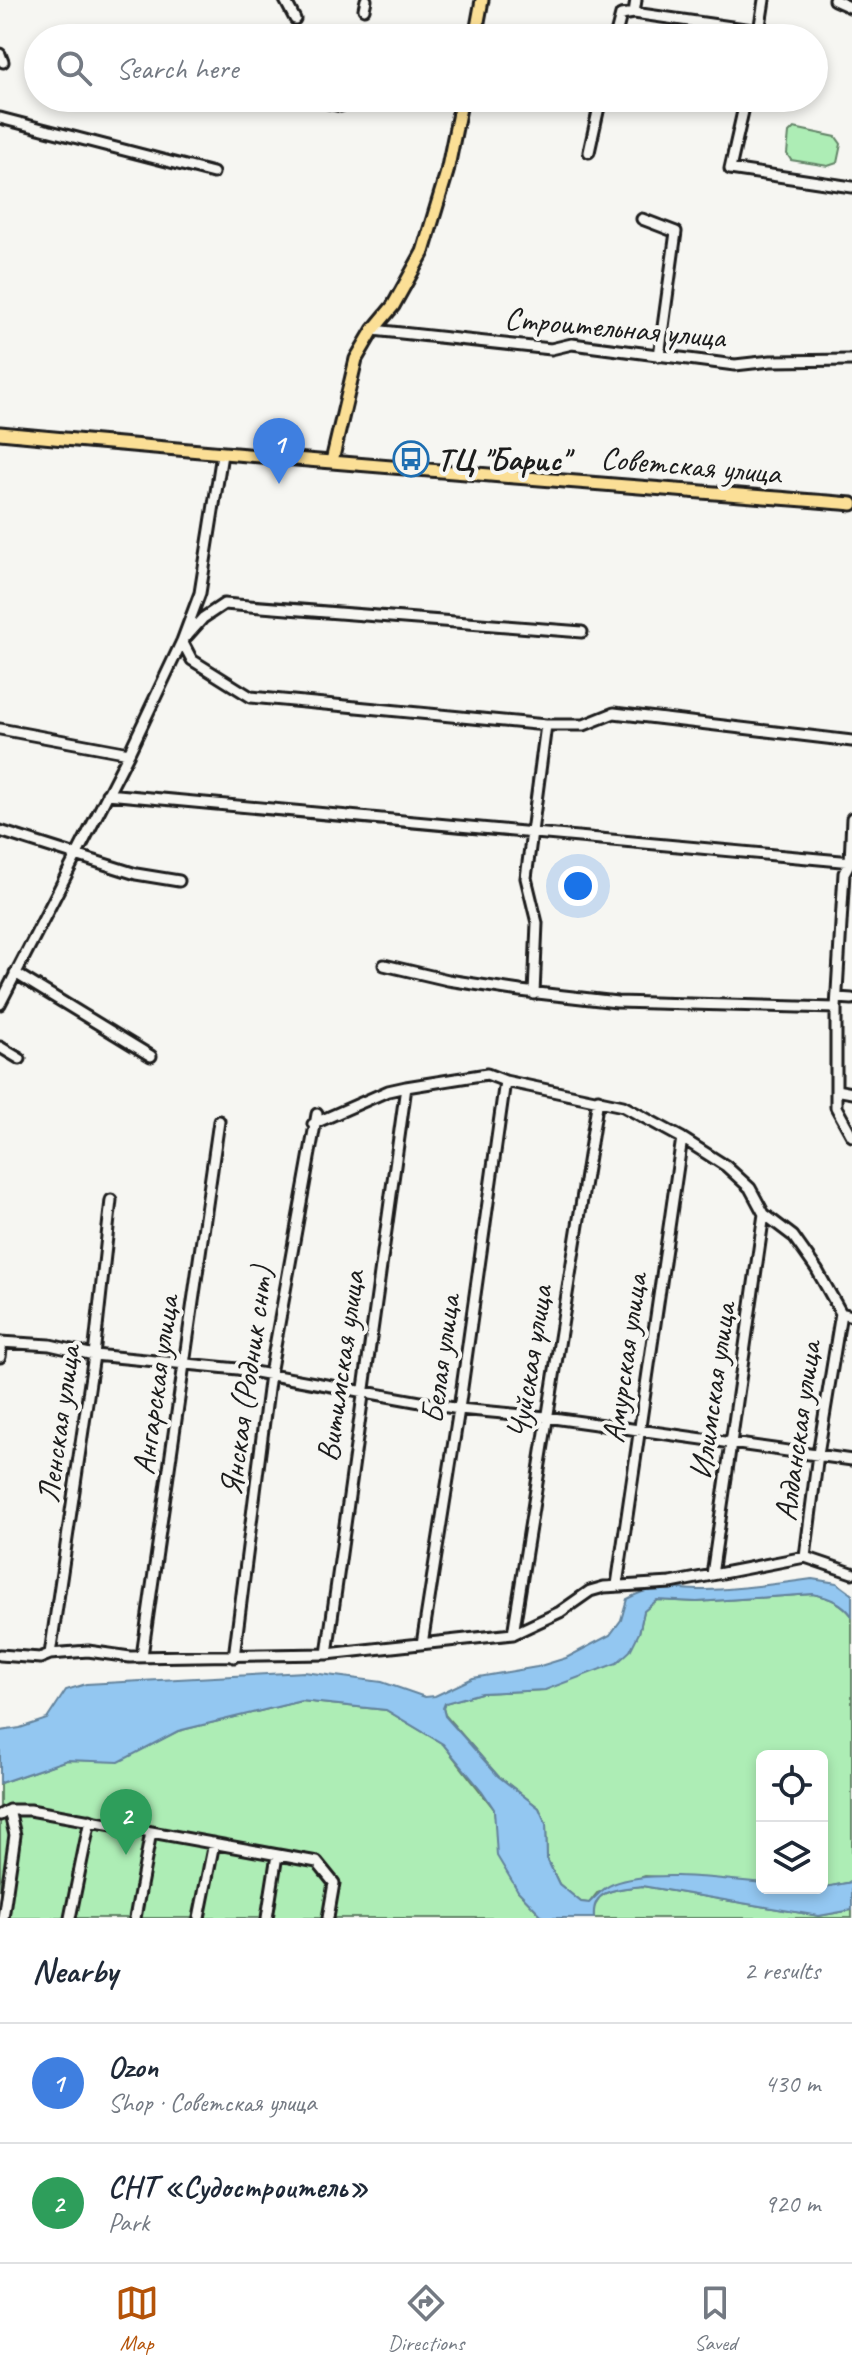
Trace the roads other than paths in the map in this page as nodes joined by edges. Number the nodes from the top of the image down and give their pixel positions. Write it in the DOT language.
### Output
graph roads {
  1 [pos="285,0"];
  2 [pos="482,0"];
  3 [pos="636,0"];
  4 [pos="764,0"];
  5 [pos="834,0"];
  6 [pos="852,8"];
  7 [pos="634,13"];
  8 [pos="295,19"];
  9 [pos="478,24"];
  10 [pos="619,24"];
  11 [pos="696,24"];
  12 [pos="761,24"];
  13 [pos="459,112"];
  14 [pos="598,112"];
  15 [pos="743,112"];
  16 [pos="0,118"];
  17 [pos="589,152"];
  18 [pos="213,173"];
  19 [pos="852,187"];
  20 [pos="642,219"];
  21 [pos="373,330"];
  22 [pos="659,356"];
  23 [pos="852,360"];
  24 [pos="0,433"];
  25 [pos="222,454"];
  26 [pos="332,461"];
  27 [pos="852,504"];
  28 [pos="582,632"];
  29 [pos="182,641"];
  30 [pos="546,725"];
  31 [pos="0,729"];
  32 [pos="852,741"];
  33 [pos="129,753"];
  34 [pos="107,794"];
  35 [pos="852,818"];
  36 [pos="0,831"];
  37 [pos="533,833"];
  38 [pos="77,855"];
  39 [pos="851,862"];
  40 [pos="179,881"];
  41 [pos="384,965"];
  42 [pos="15,973"];
  43 [pos="534,994"];
  44 [pos="852,999"];
  45 [pos="837,1003"];
  46 [pos="0,1004"];
  47 [pos="0,1047"];
  48 [pos="151,1056"];
  49 [pos="20,1059"];
  50 [pos="505,1081"];
  51 [pos="406,1087"];
  52 [pos="836,1090"];
  53 [pos="852,1093"];
  54 [pos="598,1099"];
  55 [pos="219,1121"];
  56 [pos="852,1136"];
  57 [pos="682,1138"];
  58 [pos="111,1200"];
  59 [pos="764,1214"];
  60 [pos="841,1313"];
  61 [pos="852,1316"];
  62 [pos="1,1342"];
  63 [pos="94,1355"];
  64 [pos="0,1357"];
  65 [pos="185,1364"];
  66 [pos="270,1374"];
  67 [pos="363,1393"];
  68 [pos="459,1409"];
  69 [pos="546,1417"];
  70 [pos="639,1430"];
  71 [pos="730,1443"];
  72 [pos="818,1454"];
  73 [pos="852,1460"];
  74 [pos="805,1557"];
  75 [pos="852,1573"];
  76 [pos="712,1575"];
  77 [pos="617,1585"];
  78 [pos="513,1634"];
  79 [pos="422,1644"];
  80 [pos="50,1654"];
  81 [pos="327,1654"];
  82 [pos="0,1655"];
  83 [pos="142,1656"];
  84 [pos="234,1657"];
  85 [pos="4,1813"];
  86 [pos="90,1820"];
  87 [pos="151,1832"];
  88 [pos="214,1843"];
  89 [pos="277,1855"];
  90 [pos="3,1918"];
  91 [pos="70,1918"];
  92 [pos="135,1918"];
  93 [pos="199,1918"];
  94 [pos="267,1918"];
  95 [pos="328,1918"];
  1 -- 8 [label="street"];
  2 -- 9 [label="main road"];
  3 -- 7 [label="street"];
  4 -- 12 [label="street"];
  5 -- 6 [label="street"];
  7 -- 10 [label="street"];
  7 -- 11 [label="street"];
  13 -- 21 [label="main road"];
  14 -- 17 [label="street"];
  15 -- 19 [label="street"];
  16 -- 18 [label="street"];
  20 -- 22 [label="street"];
  21 -- 22 [label="street, Строительная улица"];
  21 -- 26 [label="main road"];
  22 -- 23 [label="street, Строительная улица"];
  24 -- 25 [label="main road, Советская улица"];
  25 -- 26 [label="main road, Советская улица"];
  25 -- 29 [label="street"];
  26 -- 27 [label="main road, Советская улица"];
  28 -- 29 [label="street"];
  29 -- 30 [label="street"];
  29 -- 33 [label="street"];
  30 -- 32 [label="street"];
  30 -- 37 [label="street"];
  31 -- 33 [label="street"];
  33 -- 34 [label="street"];
  34 -- 37 [label="street"];
  34 -- 38 [label="street"];
  35 -- 39 [label="street"];
  36 -- 38 [label="street"];
  37 -- 39 [label="street"];
  37 -- 43 [label="street"];
  38 -- 40 [label="street"];
  38 -- 42 [label="street"];
  39 -- 45 [label="street"];
  41 -- 43 [label="street"];
  42 -- 46 [label="street"];
  42 -- 48 [label="street"];
  43 -- 45 [label="street"];
  44 -- 45 [label="street"];
  45 -- 52 [label="street"];
  47 -- 49 [label="street"];
  50 -- 51 [label="street"];
  50 -- 54 [label="street"];
  50 -- 68 [label="street, Белая улица"];
  51 -- 66 [label="street, Янская (Родник снт)"];
  51 -- 67 [label="street, Витимская улица"];
  52 -- 53 [label="street"];
  52 -- 56 [label="street"];
  54 -- 57 [label="street"];
  54 -- 69 [label="street, Чуйская улица"];
  55 -- 65 [label="street, Ангарская улица"];
  57 -- 59 [label="street"];
  57 -- 70 [label="street, Амурская улица"];
  58 -- 63 [label="street, Ленская улица"];
  59 -- 60 [label="street"];
  59 -- 71 [label="street, Илимская улица"];
  60 -- 61 [label="street"];
  60 -- 72 [label="street, Алданская улица"];
  62 -- 63 [label="street"];
  62 -- 64 [label="street"];
  63 -- 65 [label="street"];
  63 -- 80 [label="street, Ленская улица"];
  65 -- 66 [label="street"];
  65 -- 83 [label="street, Ангарская улица"];
  66 -- 67 [label="street"];
  66 -- 84 [label="street, Янская (Родник снт)"];
  67 -- 68 [label="street"];
  67 -- 81 [label="street, Витимская улица"];
  68 -- 69 [label="street"];
  68 -- 79 [label="street, Белая улица"];
  69 -- 70 [label="street"];
  69 -- 78 [label="street, Чуйская улица"];
  70 -- 71 [label="street"];
  70 -- 77 [label="street, Амурская улица"];
  71 -- 72 [label="street"];
  71 -- 76 [label="street, Илимская улица"];
  72 -- 73 [label="street"];
  72 -- 74 [label="street, Алданская улица"];
  74 -- 75 [label="street"];
  74 -- 76 [label="street"];
  76 -- 77 [label="street"];
  77 -- 78 [label="street"];
  78 -- 79 [label="street"];
  79 -- 81 [label="street"];
  80 -- 82 [label="street"];
  80 -- 83 [label="street"];
  81 -- 84 [label="street"];
  83 -- 84 [label="street"];
  85 -- 86 [label="street"];
  85 -- 90 [label="street"];
  86 -- 87 [label="street"];
  86 -- 91 [label="street"];
  87 -- 88 [label="street"];
  87 -- 92 [label="street"];
  88 -- 89 [label="street"];
  88 -- 93 [label="street"];
  89 -- 94 [label="street"];
  89 -- 95 [label="street"];
}
